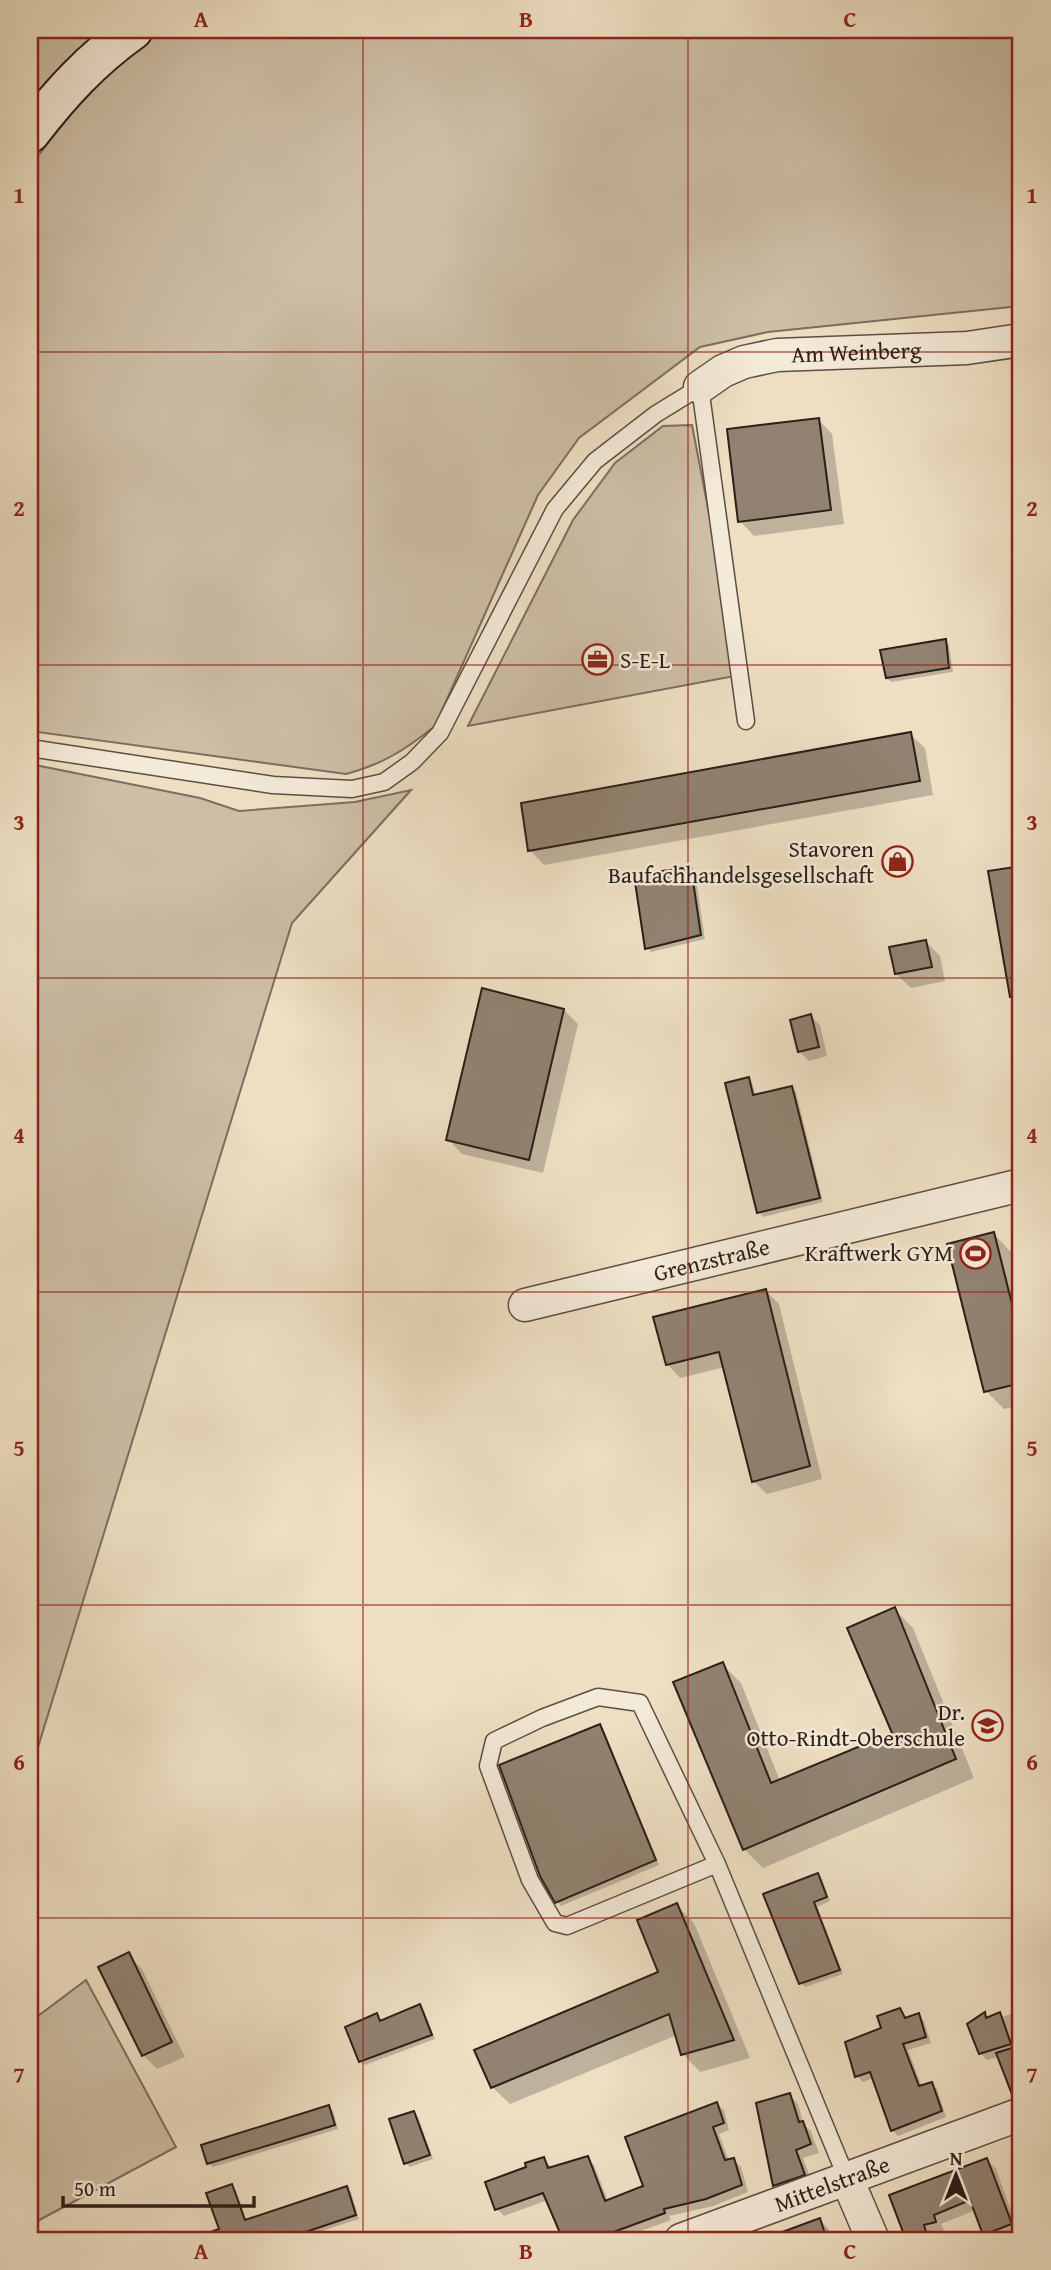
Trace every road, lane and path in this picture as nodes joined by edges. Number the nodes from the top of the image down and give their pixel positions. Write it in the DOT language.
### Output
graph roads {
  1 [pos="133,30"];
  2 [pos="30,133"];
  3 [pos="1021,340"];
  4 [pos="700,387"];
  5 [pos="746,721"];
  6 [pos="30,748"];
  7 [pos="1021,1185"];
  8 [pos="525,1305"];
  9 [pos="717,1864"];
  10 [pos="1021,2114"];
  11 [pos="847,2179"];
  12 [pos="681,2240"];
  13 [pos="873,2240"];
  1 -- 2 [label="street"];
  3 -- 4 [label="street, Am Weinberg"];
  4 -- 5 [label="lane"];
  4 -- 6 [label="lane"];
  7 -- 8 [label="street, Grenzstraße"];
  9 -- 9 [label="lane"];
  9 -- 11 [label="lane"];
  10 -- 11 [label="street, Mittelstraße"];
  11 -- 12 [label="street, Mittelstraße"];
  11 -- 13 [label="street"];
}
